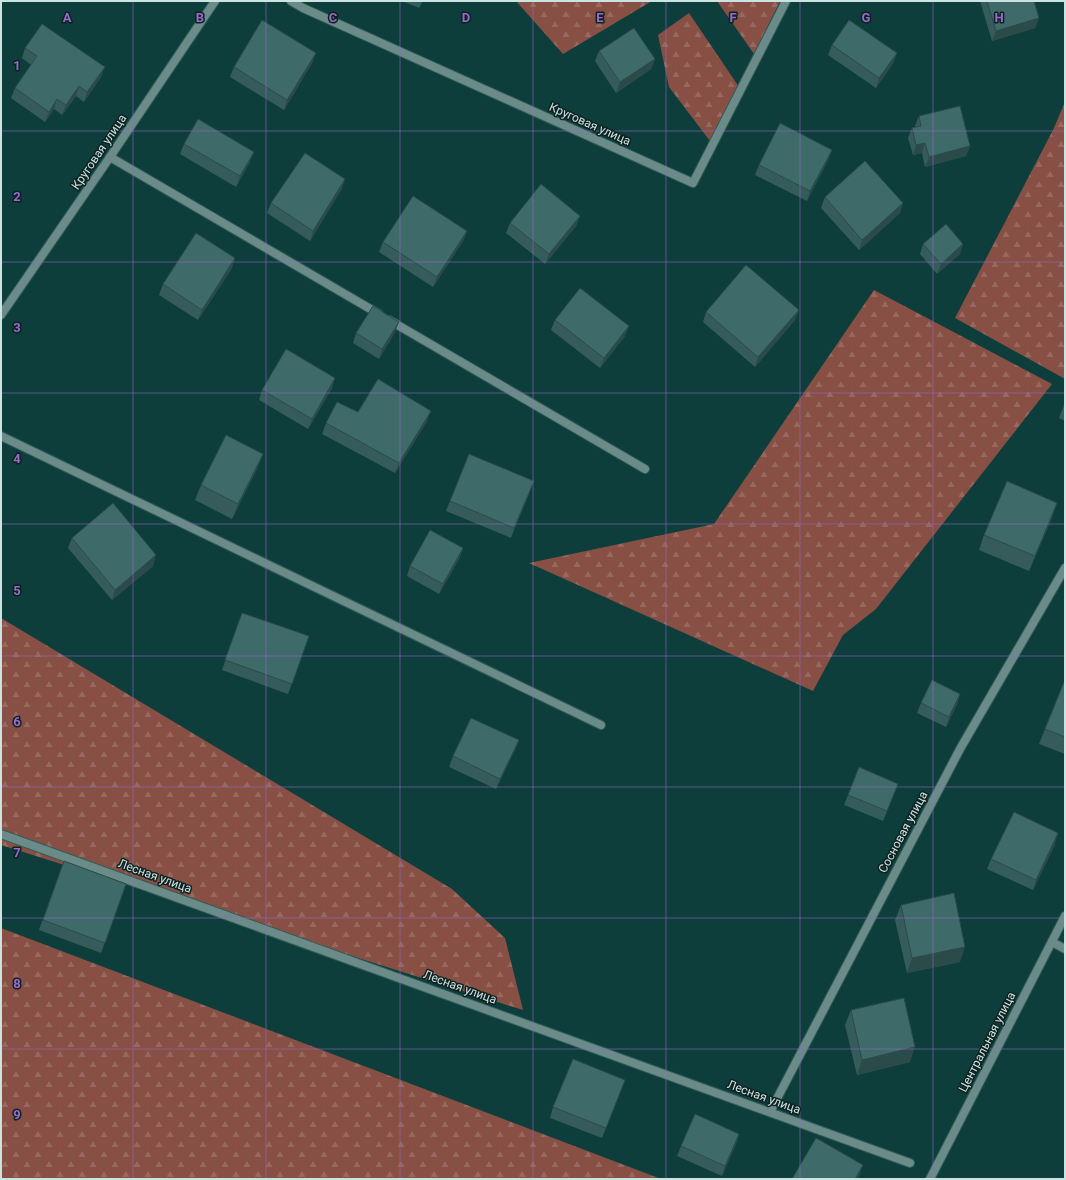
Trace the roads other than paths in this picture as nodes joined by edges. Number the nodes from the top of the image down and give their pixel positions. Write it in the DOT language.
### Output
graph roads {
  1 [pos="215,1"];
  2 [pos="291,1"];
  3 [pos="786,1"];
  4 [pos="110,157"];
  5 [pos="1,315"];
  6 [pos="1,436"];
  7 [pos="645,469"];
  8 [pos="1065,568"];
  9 [pos="602,725"];
  10 [pos="1,834"];
  11 [pos="1065,916"];
  12 [pos="1052,942"];
  13 [pos="1065,949"];
  14 [pos="770,1112"];
  15 [pos="910,1163"];
  16 [pos="930,1179"];
  1 -- 4 [label="street, Круговая улица"];
  2 -- 3 [label="street, Круговая улица"];
  4 -- 5 [label="street, Круговая улица"];
  4 -- 7 [label="street"];
  6 -- 9 [label="street"];
  8 -- 14 [label="street, Сосновая улица"];
  10 -- 14 [label="street, Лесная улица"];
  11 -- 12 [label="street, Центральная улица"];
  12 -- 13 [label="street"];
  12 -- 16 [label="street, Центральная улица"];
  14 -- 15 [label="street, Лесная улица"];
}
